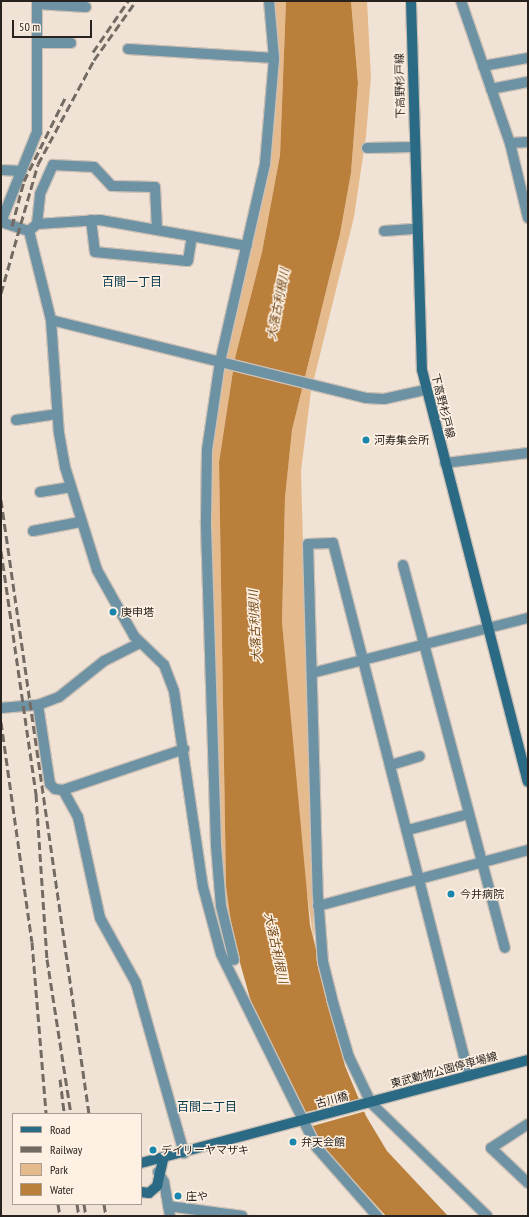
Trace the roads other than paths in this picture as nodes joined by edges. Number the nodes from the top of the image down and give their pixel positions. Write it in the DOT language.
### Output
graph roads {
  1 [pos="269,1"];
  2 [pos="411,1"];
  3 [pos="461,1"];
  4 [pos="37,3"];
  5 [pos="86,7"];
  6 [pos="37,43"];
  7 [pos="71,43"];
  8 [pos="128,49"];
  9 [pos="274,58"];
  10 [pos="528,58"];
  11 [pos="483,66"];
  12 [pos="528,82"];
  13 [pos="491,89"];
  14 [pos="528,142"];
  15 [pos="510,143"];
  16 [pos="413,147"];
  17 [pos="368,148"];
  18 [pos="1,170"];
  19 [pos="21,171"];
  20 [pos="527,204"];
  21 [pos="528,218"];
  22 [pos="91,220"];
  23 [pos="1,222"];
  24 [pos="33,228"];
  25 [pos="416,229"];
  26 [pos="157,230"];
  27 [pos="384,231"];
  28 [pos="192,237"];
  29 [pos="247,246"];
  30 [pos="51,320"];
  31 [pos="222,363"];
  32 [pos="425,390"];
  33 [pos="57,414"];
  34 [pos="16,420"];
  35 [pos="528,453"];
  36 [pos="445,463"];
  37 [pos="70,487"];
  38 [pos="40,492"];
  39 [pos="80,522"];
  40 [pos="33,531"];
  41 [pos="403,565"];
  42 [pos="528,618"];
  43 [pos="488,628"];
  44 [pos="140,643"];
  45 [pos="424,644"];
  46 [pos="363,660"];
  47 [pos="312,673"];
  48 [pos="38,705"];
  49 [pos="1,708"];
  50 [pos="184,749"];
  51 [pos="420,756"];
  52 [pos="390,765"];
  53 [pos="528,782"];
  54 [pos="62,790"];
  55 [pos="469,814"];
  56 [pos="408,830"];
  57 [pos="528,850"];
  58 [pos="482,862"];
  59 [pos="420,878"];
  60 [pos="318,906"];
  61 [pos="505,948"];
  62 [pos="234,960"];
  63 [pos="528,1060"];
  64 [pos="470,1076"];
  65 [pos="368,1103"];
  66 [pos="303,1120"];
  67 [pos="528,1124"];
  68 [pos="184,1153"];
  69 [pos="163,1159"];
  70 [pos="142,1163"];
  71 [pos="158,1172"];
  72 [pos="528,1183"];
  73 [pos="152,1191"];
  74 [pos="142,1192"];
  75 [pos="169,1208"];
  76 [pos="242,1216"];
  77 [pos="377,1216"];
  78 [pos="486,1216"];
  1 -- 9 [label="street"];
  2 -- 16 [label="main road, 下高野杉戸線"];
  3 -- 11 [label="street"];
  4 -- 5 [label="street"];
  4 -- 6 [label="street"];
  6 -- 7 [label="street"];
  6 -- 19 [label="street"];
  8 -- 9 [label="street"];
  9 -- 29 [label="street"];
  10 -- 11 [label="street"];
  11 -- 13 [label="street"];
  12 -- 13 [label="street"];
  13 -- 15 [label="street"];
  14 -- 15 [label="street"];
  15 -- 20 [label="street"];
  16 -- 17 [label="street"];
  16 -- 25 [label="main road, 下高野杉戸線"];
  18 -- 19 [label="street"];
  19 -- 23 [label="street"];
  20 -- 21 [label="street"];
  22 -- 24 [label="street"];
  22 -- 26 [label="street"];
  22 -- 28 [label="street"];
  23 -- 24 [label="street"];
  24 -- 26 [label="street"];
  24 -- 30 [label="street"];
  25 -- 27 [label="street"];
  25 -- 32 [label="main road, 下高野杉戸線"];
  26 -- 28 [label="street"];
  28 -- 29 [label="street"];
  29 -- 31 [label="street"];
  30 -- 31 [label="street"];
  30 -- 33 [label="street"];
  31 -- 32 [label="street"];
  31 -- 62 [label="street"];
  32 -- 36 [label="main road, 下高野杉戸線"];
  33 -- 34 [label="street"];
  33 -- 37 [label="street"];
  35 -- 36 [label="street"];
  36 -- 43 [label="main road, 下高野杉戸線"];
  37 -- 38 [label="street"];
  37 -- 39 [label="street"];
  39 -- 40 [label="street"];
  39 -- 44 [label="street"];
  41 -- 45 [label="street"];
  42 -- 43 [label="street"];
  43 -- 45 [label="street"];
  43 -- 53 [label="main road, 下高野杉戸線"];
  44 -- 48 [label="street"];
  44 -- 50 [label="street"];
  45 -- 46 [label="street"];
  45 -- 55 [label="street"];
  46 -- 47 [label="street"];
  46 -- 47 [label="street"];
  46 -- 52 [label="street"];
  47 -- 60 [label="street"];
  48 -- 49 [label="street"];
  48 -- 54 [label="street"];
  50 -- 54 [label="street"];
  50 -- 66 [label="street"];
  51 -- 52 [label="street"];
  52 -- 56 [label="street"];
  54 -- 68 [label="street"];
  55 -- 56 [label="street"];
  55 -- 58 [label="street"];
  56 -- 59 [label="street"];
  57 -- 58 [label="street"];
  58 -- 59 [label="street"];
  58 -- 61 [label="street"];
  59 -- 60 [label="street"];
  59 -- 64 [label="street"];
  60 -- 65 [label="street"];
  63 -- 64 [label="main road, 東武動物公園停車場線"];
  64 -- 65 [label="main road, 東武動物公園停車場線"];
  65 -- 66 [label="main road, 古川橋"];
  65 -- 78 [label="street"];
  66 -- 68 [label="main road"];
  66 -- 77 [label="street"];
  67 -- 72 [label="street"];
  68 -- 69 [label="main road"];
  69 -- 70 [label="main road"];
  69 -- 71 [label="main road"];
  71 -- 73 [label="main road"];
  71 -- 75 [label="street"];
  73 -- 74 [label="main road"];
  73 -- 75 [label="street"];
  75 -- 76 [label="street"];
}
